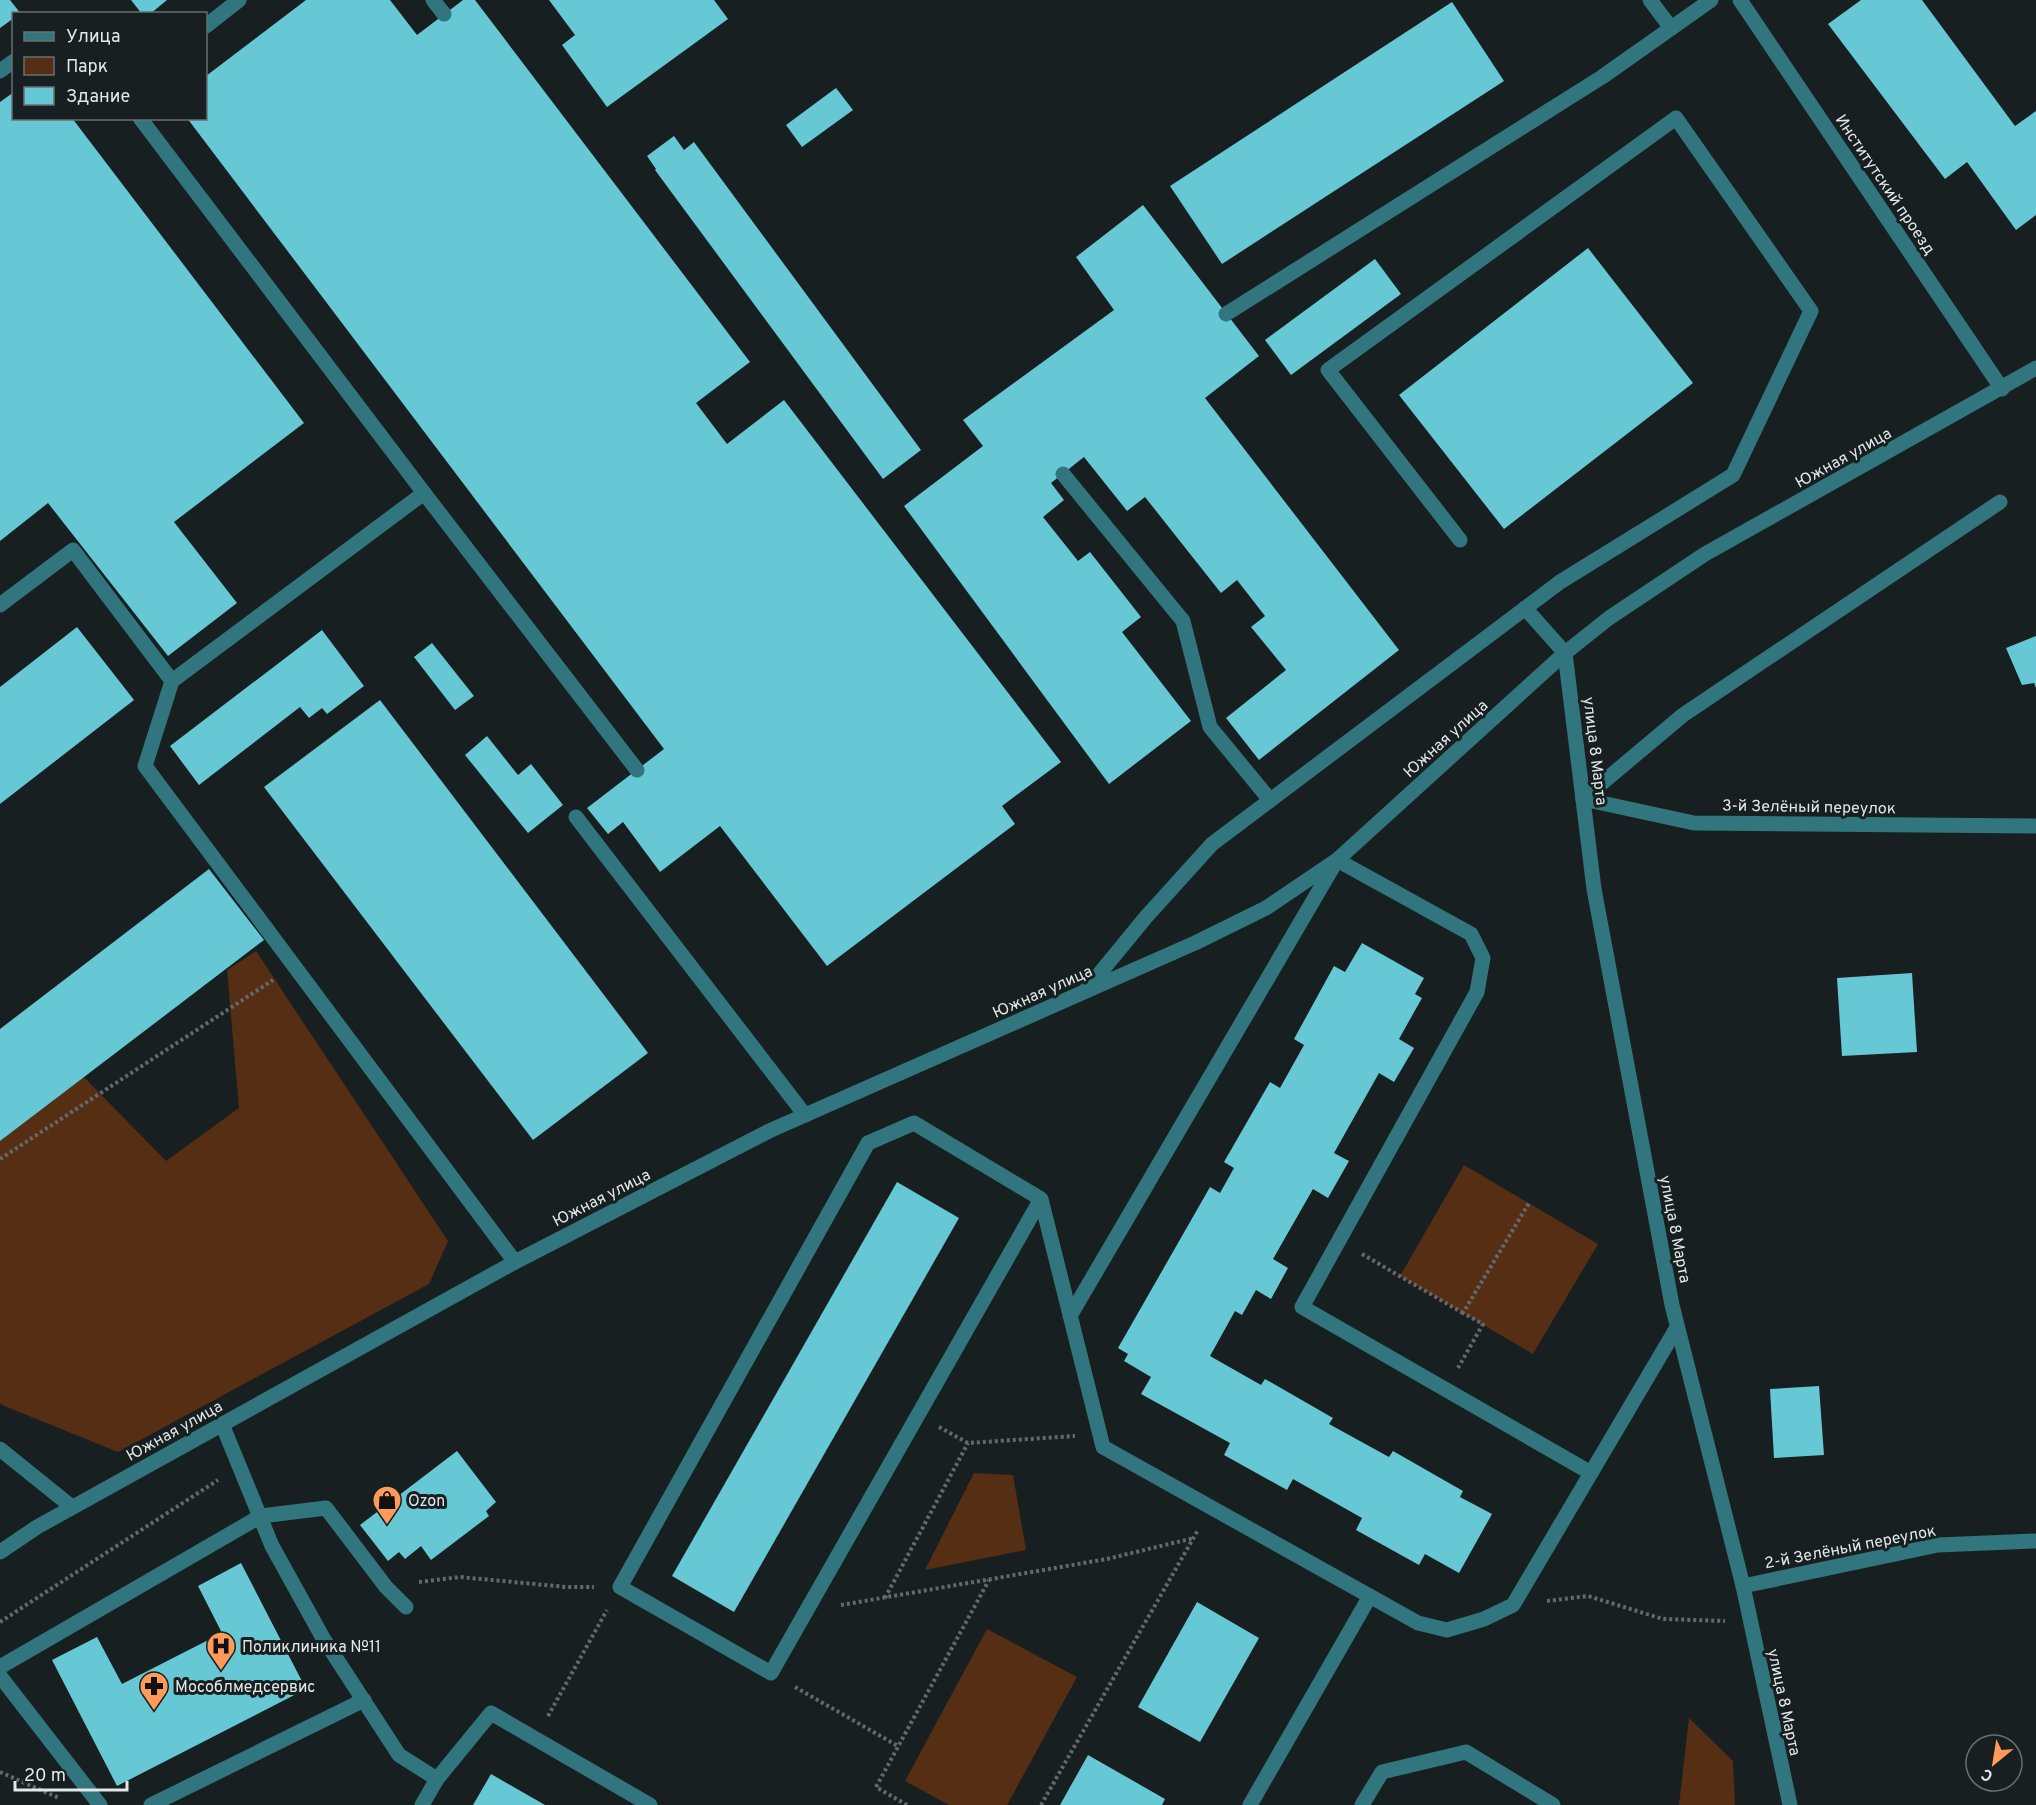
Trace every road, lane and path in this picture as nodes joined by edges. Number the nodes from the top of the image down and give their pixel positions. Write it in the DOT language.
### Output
graph roads {
  1 [pos="239,0"];
  2 [pos="433,0"];
  3 [pos="1650,0"];
  4 [pos="1711,0"];
  5 [pos="1740,0"];
  6 [pos="444,14"];
  7 [pos="207,25"];
  8 [pos="1671,28"];
  9 [pos="142,120"];
  10 [pos="1226,314"];
  11 [pos="2036,369"];
  12 [pos="2002,389"];
  13 [pos="1063,474"];
  14 [pos="424,493"];
  15 [pos="2000,502"];
  16 [pos="1460,540"];
  17 [pos="0,605"];
  18 [pos="1525,608"];
  19 [pos="1565,653"];
  20 [pos="172,681"];
  21 [pos="637,770"];
  22 [pos="1583,799"];
  23 [pos="1270,800"];
  24 [pos="576,817"];
  25 [pos="2036,826"];
  26 [pos="1337,860"];
  27 [pos="294,966"];
  28 [pos="1084,992"];
  29 [pos="806,1115"];
  30 [pos="0,1159"];
  31 [pos="1041,1199"];
  32 [pos="1529,1203"];
  33 [pos="1339,1240"];
  34 [pos="515,1262"];
  35 [pos="1463,1313"];
  36 [pos="1070,1316"];
  37 [pos="1677,1329"];
  38 [pos="1446,1389"];
  39 [pos="917,1416"];
  40 [pos="222,1424"];
  41 [pos="1100,1435"];
  42 [pos="968,1443"];
  43 [pos="0,1449"];
  44 [pos="240,1465"];
  45 [pos="1591,1473"];
  46 [pos="72,1507"];
  47 [pos="1211,1508"];
  48 [pos="261,1516"];
  49 [pos="1194,1538"];
  50 [pos="2036,1541"];
  51 [pos="0,1552"];
  52 [pos="989,1580"];
  53 [pos="1743,1586"];
  54 [pos="386,1587"];
  55 [pos="620,1587"];
  56 [pos="1370,1596"];
  57 [pos="885,1598"];
  58 [pos="1512,1605"];
  59 [pos="406,1607"];
  60 [pos="805,1613"];
  61 [pos="0,1622"];
  62 [pos="1749,1622"];
  63 [pos="0,1667"];
  64 [pos="771,1673"];
  65 [pos="0,1676"];
  66 [pos="364,1700"];
  67 [pos="535,1739"];
  68 [pos="898,1746"];
  69 [pos="0,1772"];
  70 [pos="437,1779"];
  71 [pos="63,1800"];
  72 [pos="100,1805"];
  73 [pos="151,1805"];
  74 [pos="422,1805"];
  75 [pos="650,1805"];
  76 [pos="907,1805"];
  77 [pos="1041,1805"];
  78 [pos="1250,1805"];
  79 [pos="1362,1805"];
  80 [pos="1553,1805"];
  81 [pos="1790,1805"];
  1 -- 7 [label="street"];
  2 -- 6 [label="street"];
  3 -- 8 [label="street"];
  4 -- 8 [label="street"];
  5 -- 12 [label="street, Институтский проезд"];
  8 -- 10 [label="street"];
  9 -- 14 [label="street"];
  11 -- 12 [label="street, Южная улица"];
  12 -- 19 [label="street, Южная улица"];
  13 -- 23 [label="street"];
  14 -- 20 [label="street"];
  14 -- 21 [label="street"];
  15 -- 22 [label="street"];
  16 -- 18 [label="street"];
  17 -- 20 [label="street"];
  18 -- 19 [label="street"];
  18 -- 23 [label="street"];
  19 -- 22 [label="street, улица 8 Марта"];
  19 -- 26 [label="street, Южная улица"];
  20 -- 27 [label="street"];
  22 -- 25 [label="street, 3-й Зелёный переулок"];
  22 -- 37 [label="street, улица 8 Марта"];
  23 -- 28 [label="street"];
  24 -- 29 [label="street"];
  26 -- 28 [label="street, Южная улица"];
  26 -- 33 [label="street"];
  26 -- 36 [label="street"];
  27 -- 30 [label="path"];
  27 -- 34 [label="street"];
  28 -- 29 [label="street, Южная улица"];
  29 -- 34 [label="street, Южная улица"];
  31 -- 36 [label="street"];
  31 -- 39 [label="street"];
  31 -- 55 [label="street"];
  32 -- 35 [label="path"];
  33 -- 35 [label="path"];
  33 -- 38 [label="street"];
  34 -- 40 [label="street, Южная улица"];
  35 -- 38 [label="path"];
  36 -- 41 [label="street"];
  37 -- 45 [label="street"];
  37 -- 53 [label="street, улица 8 Марта"];
  38 -- 45 [label="street"];
  39 -- 42 [label="path"];
  39 -- 60 [label="street"];
  40 -- 44 [label="street"];
  40 -- 46 [label="street, Южная улица"];
  41 -- 42 [label="path"];
  41 -- 47 [label="street"];
  42 -- 57 [label="path"];
  43 -- 46 [label="street"];
  44 -- 48 [label="street"];
  44 -- 61 [label="path"];
  45 -- 58 [label="street"];
  46 -- 51 [label="street, Южная улица"];
  47 -- 49 [label="path"];
  47 -- 56 [label="street"];
  48 -- 54 [label="street"];
  48 -- 63 [label="street"];
  48 -- 66 [label="street"];
  49 -- 52 [label="path"];
  49 -- 77 [label="path"];
  50 -- 53 [label="street, 2-й Зелёный переулок"];
  52 -- 57 [label="path"];
  52 -- 68 [label="path"];
  53 -- 62 [label="street, улица 8 Марта"];
  54 -- 55 [label="path"];
  54 -- 59 [label="street"];
  55 -- 64 [label="street"];
  55 -- 67 [label="path"];
  56 -- 58 [label="street"];
  56 -- 78 [label="street"];
  57 -- 60 [label="path"];
  58 -- 62 [label="path"];
  60 -- 64 [label="street"];
  62 -- 81 [label="street, улица 8 Марта"];
  64 -- 68 [label="path"];
  65 -- 72 [label="street"];
  66 -- 70 [label="street"];
  66 -- 73 [label="street"];
  67 -- 70 [label="street"];
  67 -- 75 [label="street"];
  68 -- 76 [label="path"];
  69 -- 71 [label="path"];
  70 -- 74 [label="street"];
  79 -- 80 [label="street"];
}
